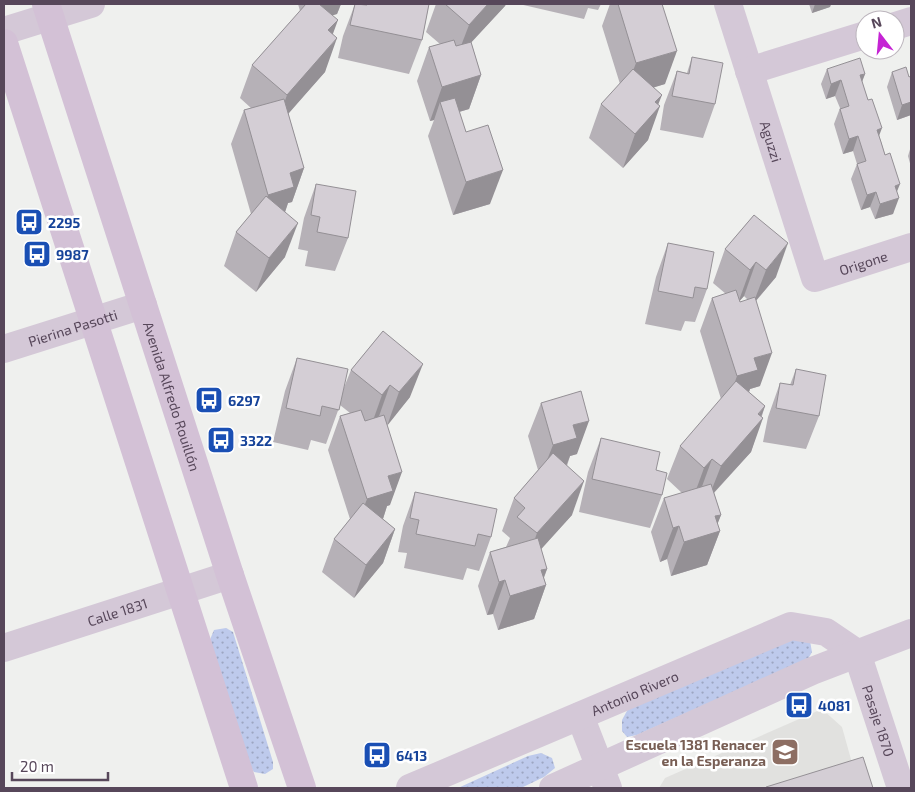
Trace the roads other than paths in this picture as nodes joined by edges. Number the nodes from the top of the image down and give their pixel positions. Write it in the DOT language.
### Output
graph roads {
  1 [pos="91,4"];
  2 [pos="728,4"];
  3 [pos="48,10"];
  4 [pos="4,31"];
  5 [pos="855,38"];
  6 [pos="4,42"];
  7 [pos="749,71"];
  8 [pos="911,247"];
  9 [pos="815,278"];
  10 [pos="143,305"];
  11 [pos="93,321"];
  12 [pos="4,349"];
  13 [pos="230,575"];
  14 [pos="180,591"];
  15 [pos="911,633"];
  16 [pos="4,648"];
  17 [pos="857,653"];
  18 [pos="580,716"];
  19 [pos="604,777"];
  20 [pos="244,788"];
  21 [pos="302,788"];
  22 [pos="410,788"];
  23 [pos="553,788"];
  24 [pos="902,788"];
  1 -- 3 [label="street"];
  2 -- 7 [label="street, Aguzzi"];
  3 -- 4 [label="street"];
  3 -- 10 [label="street, Avenida Alfredo Rouillón"];
  5 -- 7 [label="street"];
  6 -- 11 [label="street"];
  7 -- 9 [label="street, Aguzzi"];
  8 -- 9 [label="street, Origone"];
  10 -- 11 [label="street, Pierina Pasotti"];
  10 -- 13 [label="street, Avenida Alfredo Rouillón"];
  11 -- 12 [label="street, Pierina Pasotti"];
  11 -- 14 [label="street"];
  13 -- 14 [label="street, Calle 1831"];
  13 -- 21 [label="street, Avenida Alfredo Rouillón"];
  14 -- 16 [label="street, Calle 1831"];
  14 -- 20 [label="street"];
  15 -- 17 [label="street"];
  17 -- 18 [label="street, Antonio Rivero"];
  17 -- 19 [label="street"];
  17 -- 24 [label="street, Pasaje 1870"];
  18 -- 19 [label="street"];
  18 -- 22 [label="street, Antonio Rivero"];
  19 -- 23 [label="street"];
}
